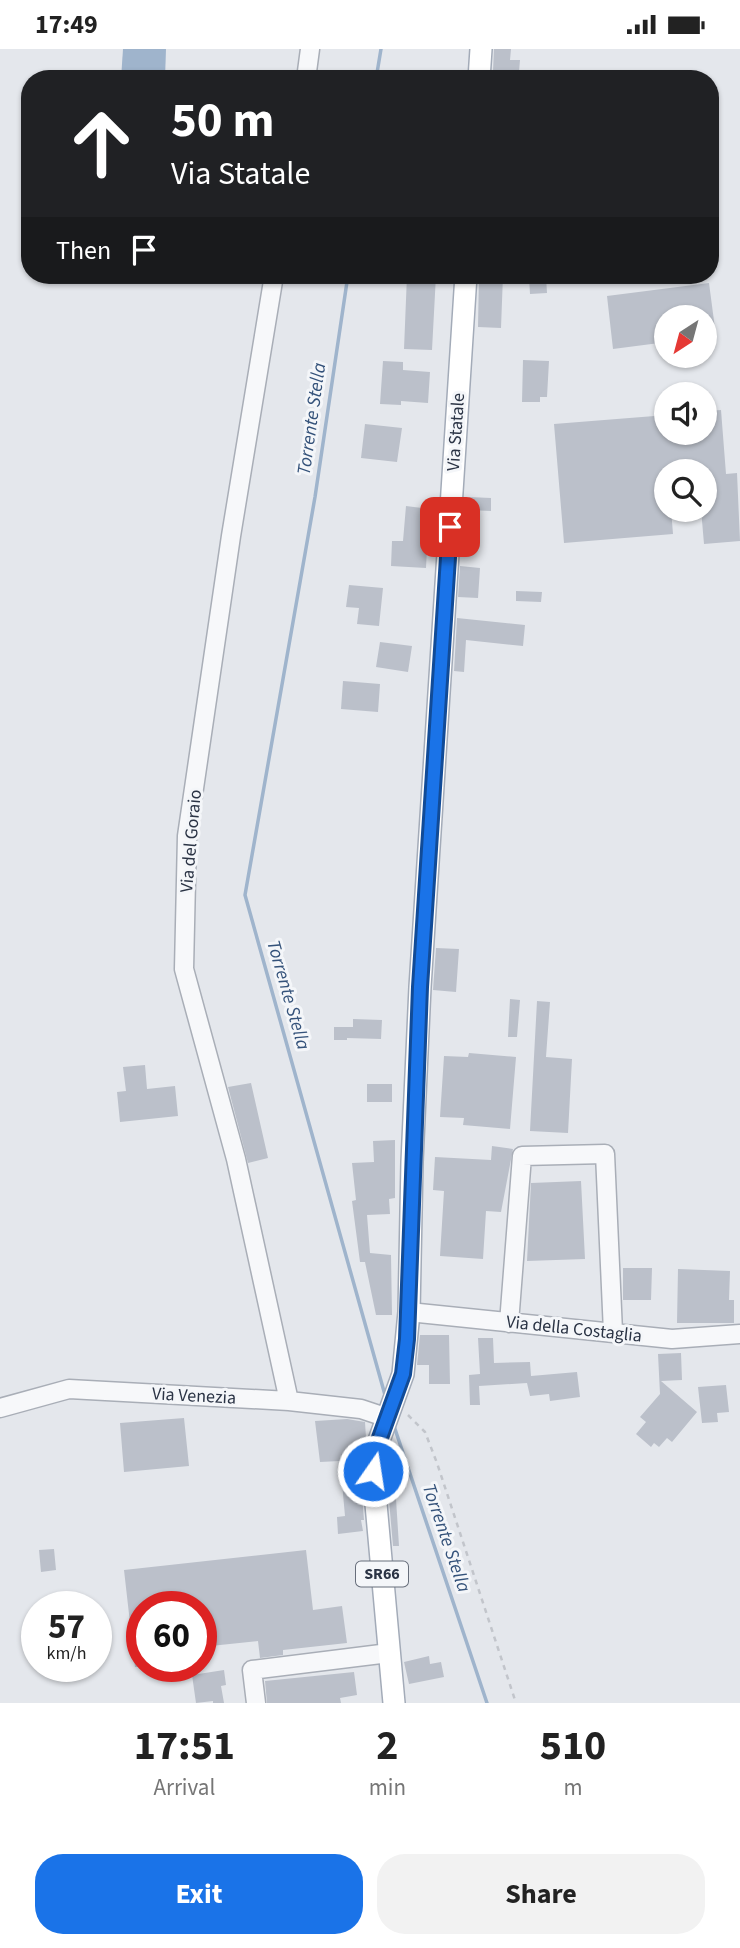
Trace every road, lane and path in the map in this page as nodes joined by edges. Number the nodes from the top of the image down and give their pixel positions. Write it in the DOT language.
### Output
graph roads {
  1 [pos="310,49"];
  2 [pos="481,49"];
  3 [pos="307,70"];
  4 [pos="480,70"];
  5 [pos="273,284"];
  6 [pos="465,284"];
  7 [pos="409,1312"];
  8 [pos="509,1323"];
  9 [pos="613,1332"];
  10 [pos="740,1334"];
  11 [pos="289,1401"];
  12 [pos="0,1408"];
  13 [pos="398,1417"];
  14 [pos="389,1653"];
  15 [pos="256,1703"];
  16 [pos="394,1703"];
  17 [pos="516,1703"];
  1 -- 3 [label="street"];
  2 -- 4 [label="main road"];
  5 -- 11 [label="street, Via del Goraio"];
  6 -- 7 [label="main road, Via Statale / SR66"];
  7 -- 8 [label="street, Via della Costaglia"];
  7 -- 13 [label="main road, Via Statale / SR66"];
  8 -- 9 [label="street, Via della Costaglia"];
  8 -- 9 [label="street"];
  9 -- 10 [label="street, Via della Costaglia"];
  11 -- 12 [label="street, Via Venezia"];
  11 -- 13 [label="street, Via Venezia"];
  13 -- 14 [label="main road, SR66"];
  13 -- 17 [label="path"];
  14 -- 15 [label="street"];
  14 -- 16 [label="main road, SR66"];
}
